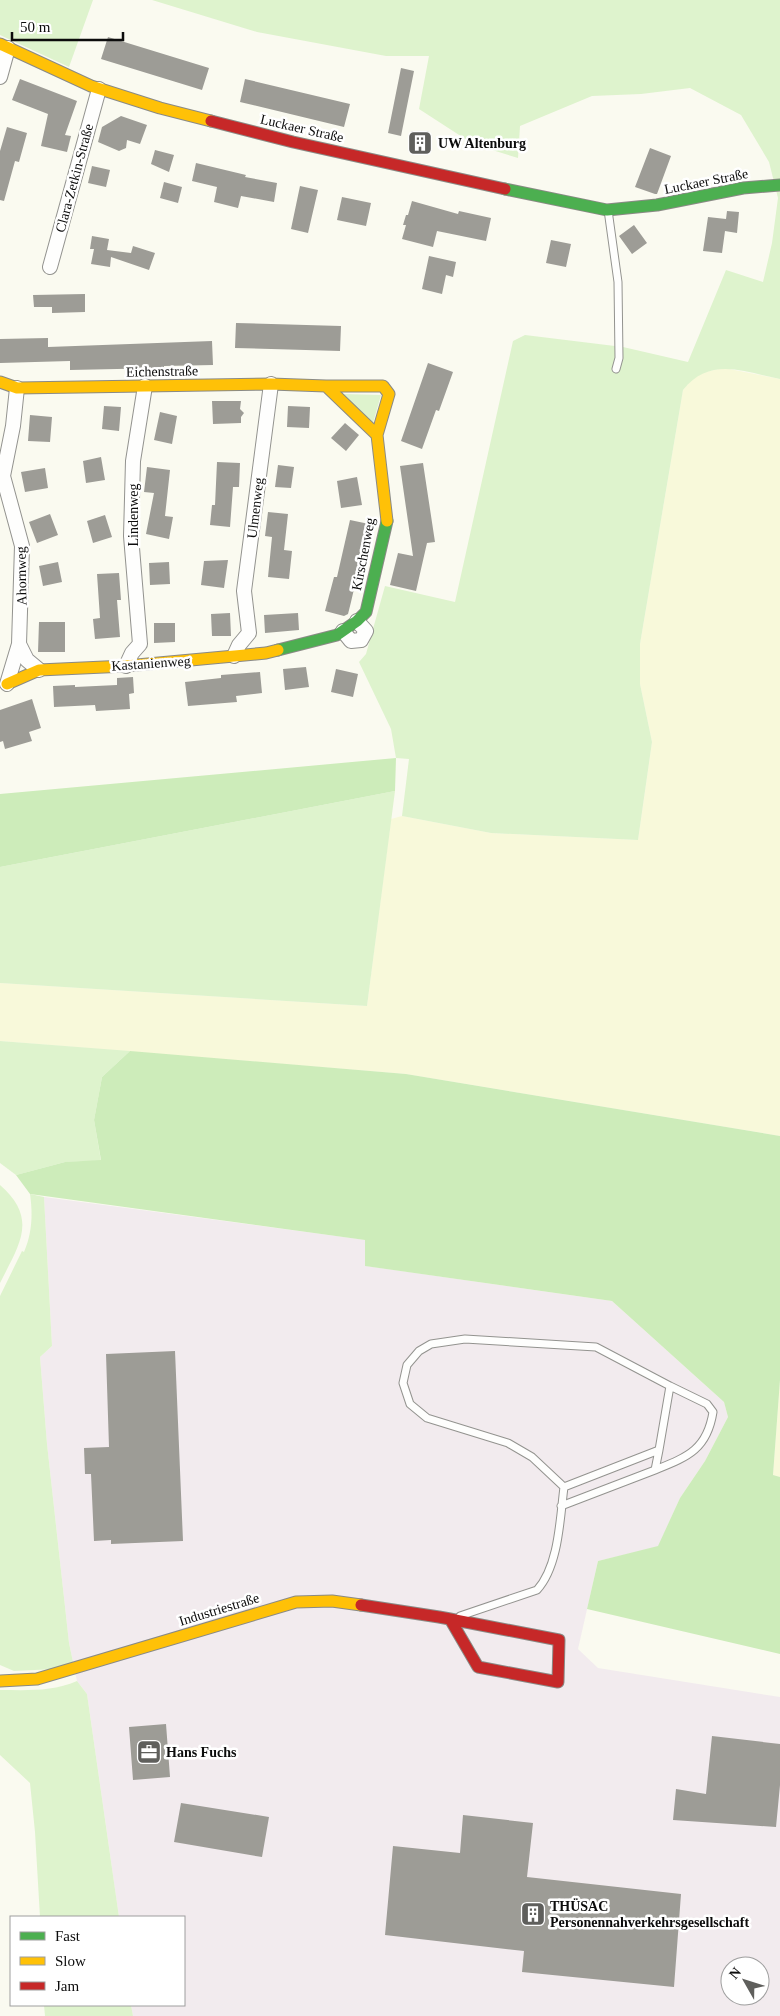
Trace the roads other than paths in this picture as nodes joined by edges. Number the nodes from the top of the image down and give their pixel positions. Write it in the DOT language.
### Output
graph roads {
  1 [pos="4,46"];
  2 [pos="0,78"];
  3 [pos="99,89"];
  4 [pos="780,185"];
  5 [pos="608,210"];
  6 [pos="50,267"];
  7 [pos="616,369"];
  8 [pos="0,382"];
  9 [pos="271,384"];
  10 [pos="145,386"];
  11 [pos="326,386"];
  12 [pos="17,388"];
  13 [pos="377,435"];
  14 [pos="357,621"];
  15 [pos="249,633"];
  16 [pos="340,633"];
  17 [pos="19,644"];
  18 [pos="140,644"];
  19 [pos="266,653"];
  20 [pos="234,656"];
  21 [pos="158,663"];
  22 [pos="126,666"];
  23 [pos="39,670"];
  24 [pos="7,684"];
  25 [pos="670,1386"];
  26 [pos="659,1450"];
  27 [pos="655,1470"];
  28 [pos="564,1486"];
  29 [pos="561,1506"];
  30 [pos="450,1619"];
  31 [pos="0,1681"];
  1 -- 2 [label="street"];
  1 -- 3 [label="street, Luckaer Straße"];
  3 -- 5 [label="street, Luckaer Straße"];
  3 -- 6 [label="street, Clara-Zetkin-Straße"];
  4 -- 5 [label="street, Luckaer Straße"];
  5 -- 7 [label="lane"];
  8 -- 12 [label="street, Eichenstraße"];
  9 -- 10 [label="street, Eichenstraße"];
  9 -- 11 [label="street, Eichenstraße"];
  9 -- 15 [label="street, Ulmenweg"];
  10 -- 12 [label="street, Eichenstraße"];
  10 -- 18 [label="street, Lindenweg"];
  11 -- 13 [label="street"];
  11 -- 13 [label="street, Kirschenweg"];
  12 -- 17 [label="street, Ahornweg"];
  13 -- 14 [label="street, Kirschenweg"];
  14 -- 16 [label="street, Kastanienweg"];
  15 -- 19 [label="street"];
  15 -- 20 [label="street"];
  16 -- 19 [label="street, Kastanienweg"];
  17 -- 23 [label="street"];
  17 -- 24 [label="street, Kastanienweg"];
  18 -- 21 [label="street"];
  18 -- 22 [label="street"];
  19 -- 20 [label="street, Kastanienweg"];
  20 -- 21 [label="street, Kastanienweg"];
  21 -- 22 [label="street, Kastanienweg"];
  22 -- 23 [label="street, Kastanienweg"];
  23 -- 24 [label="street, Kastanienweg"];
  25 -- 26 [label="lane"];
  25 -- 27 [label="lane"];
  25 -- 28 [label="lane"];
  26 -- 27 [label="lane"];
  26 -- 28 [label="lane"];
  27 -- 29 [label="lane"];
  28 -- 29 [label="lane"];
  29 -- 30 [label="lane"];
  30 -- 30 [label="street, Industriestraße"];
  30 -- 31 [label="street, Industriestraße"];
}
